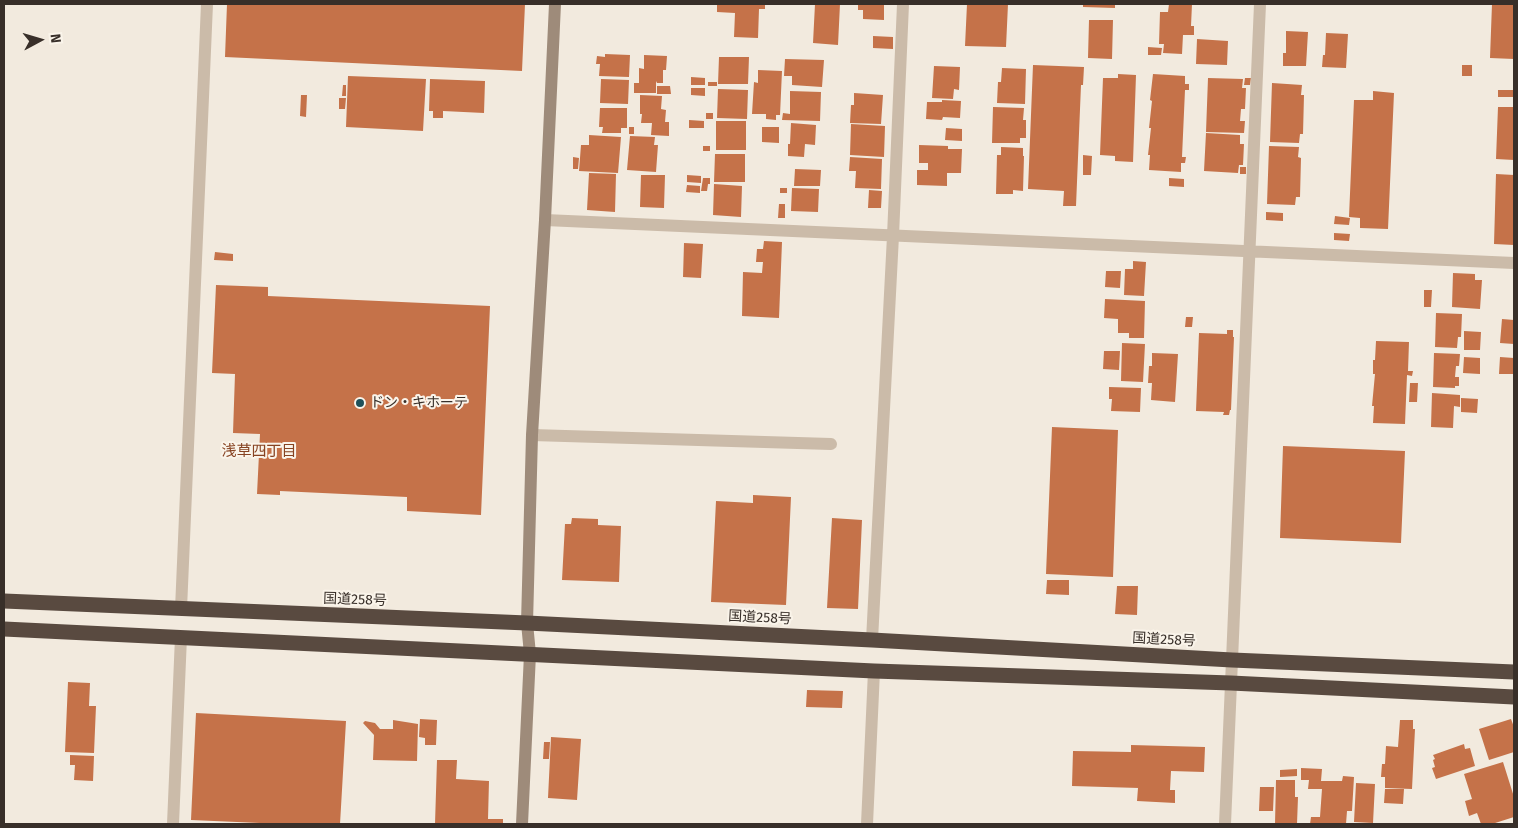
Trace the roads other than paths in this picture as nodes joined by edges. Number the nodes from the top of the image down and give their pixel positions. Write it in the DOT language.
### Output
graph roads {
  1 [pos="207,4"];
  2 [pos="555,4"];
  3 [pos="903,4"];
  4 [pos="1260,4"];
  5 [pos="545,220"];
  6 [pos="893,236"];
  7 [pos="1250,252"];
  8 [pos="1514,264"];
  9 [pos="532,435"];
  10 [pos="831,444"];
  11 [pos="4,601"];
  12 [pos="181,609"];
  13 [pos="527,623"];
  14 [pos="4,629"];
  15 [pos="181,637"];
  16 [pos="872,640"];
  17 [pos="530,654"];
  18 [pos="1232,660"];
  19 [pos="874,671"];
  20 [pos="1514,672"];
  21 [pos="1231,683"];
  22 [pos="1514,697"];
  23 [pos="173,824"];
  24 [pos="522,824"];
  25 [pos="866,824"];
  26 [pos="1225,824"];
  1 -- 12 [label="street"];
  2 -- 5 [label="street"];
  3 -- 6 [label="street"];
  4 -- 7 [label="street"];
  5 -- 6 [label="street"];
  5 -- 9 [label="street"];
  6 -- 7 [label="street"];
  6 -- 16 [label="street"];
  7 -- 8 [label="street"];
  7 -- 18 [label="street"];
  9 -- 10 [label="street"];
  9 -- 13 [label="street"];
  11 -- 12 [label="highway, 国道258号"];
  12 -- 13 [label="highway, 国道258号"];
  13 -- 16 [label="highway, 国道258号"];
  13 -- 17 [label="street"];
  14 -- 15 [label="highway"];
  15 -- 17 [label="highway"];
  15 -- 23 [label="street"];
  16 -- 18 [label="highway, 国道258号"];
  17 -- 19 [label="highway"];
  17 -- 24 [label="street"];
  18 -- 20 [label="highway, 国道258号"];
  18 -- 21 [label="street"];
  19 -- 21 [label="highway"];
  19 -- 25 [label="street"];
  21 -- 22 [label="highway"];
  21 -- 26 [label="street"];
}
